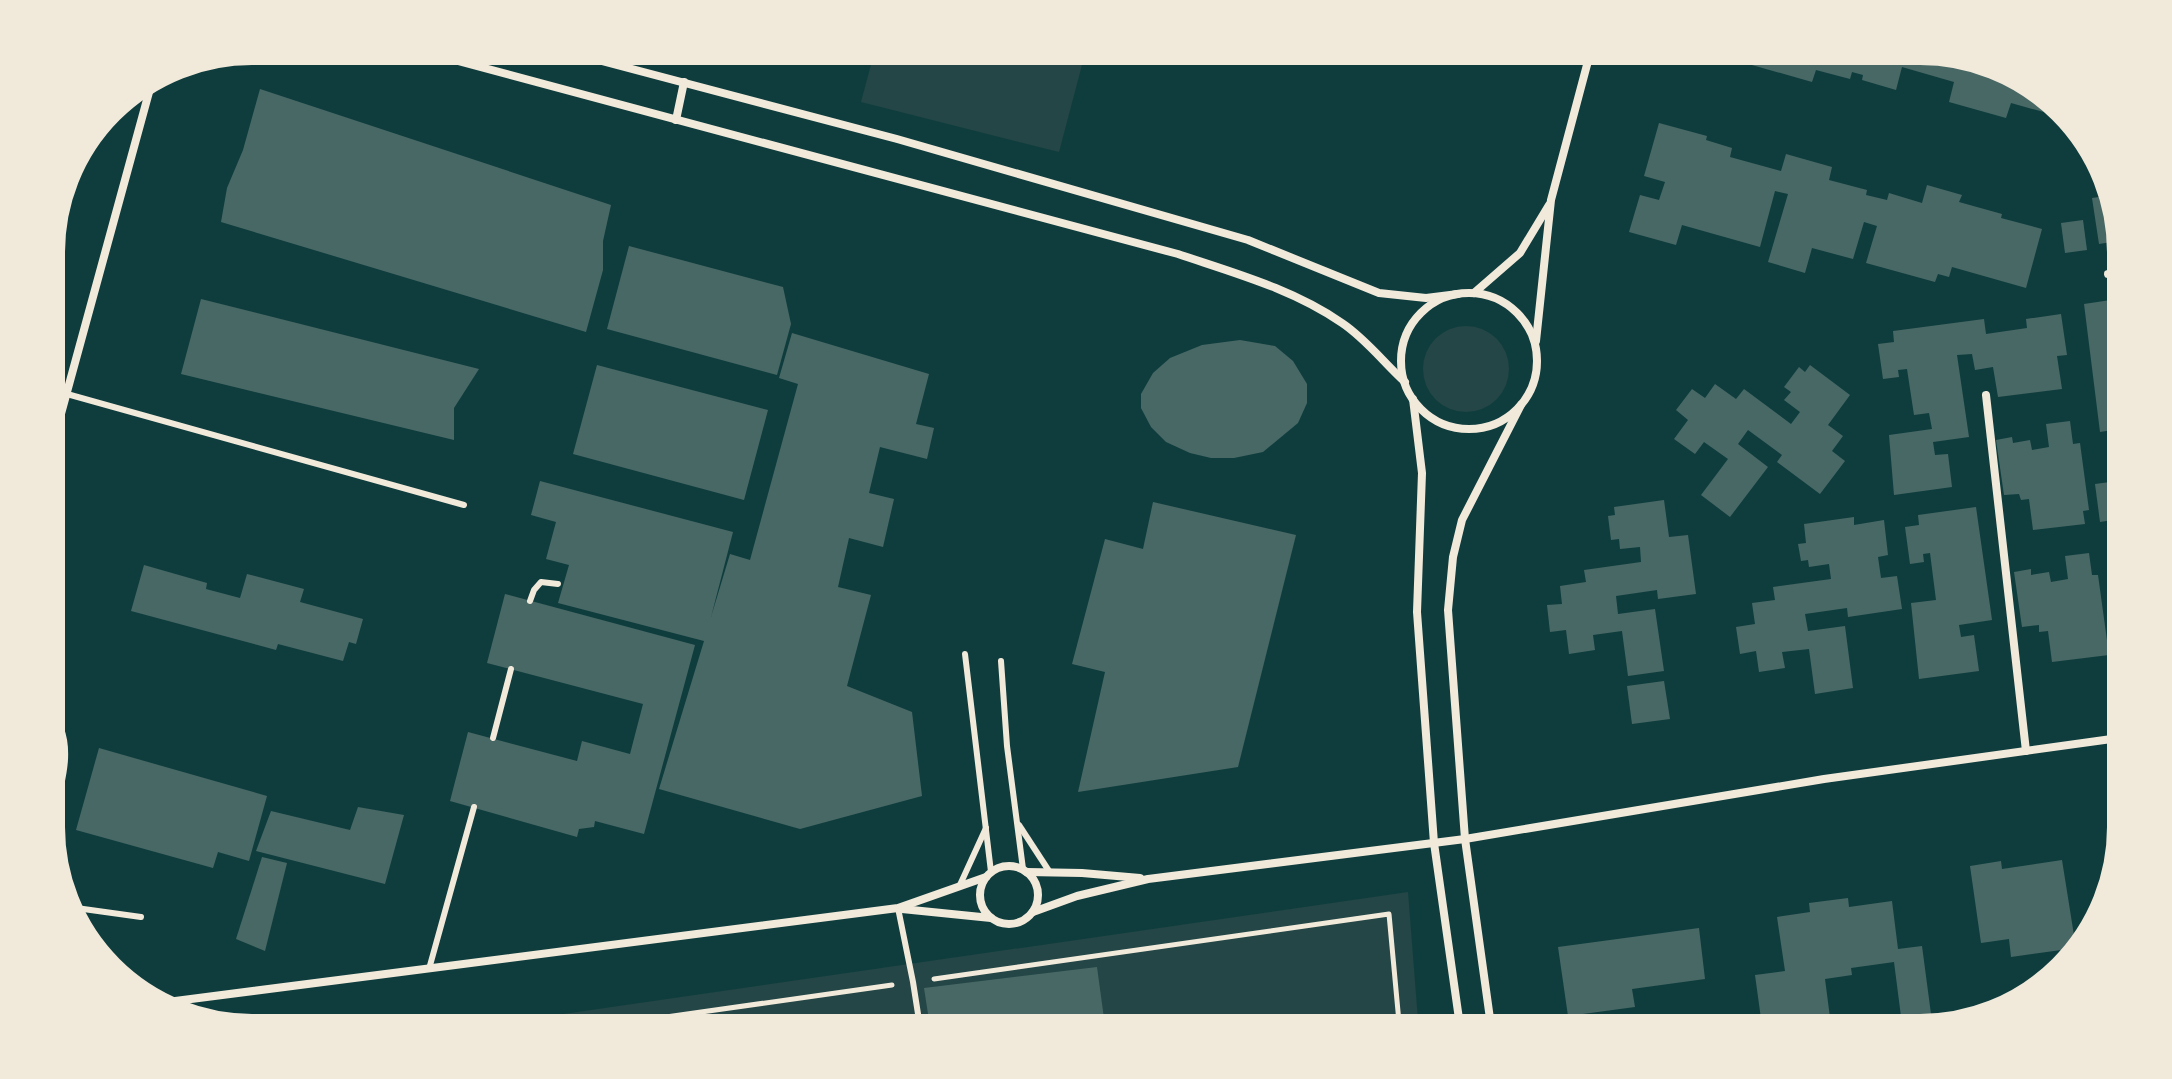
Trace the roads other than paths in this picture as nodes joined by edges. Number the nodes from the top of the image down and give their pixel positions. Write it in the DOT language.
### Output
graph roads {
  1 [pos="454,60"];
  2 [pos="599,60"];
  3 [pos="1588,60"];
  4 [pos="684,82"];
  5 [pos="150,89"];
  6 [pos="676,120"];
  7 [pos="1551,200"];
  8 [pos="2108,274"];
  9 [pos="2112,274"];
  10 [pos="1474,293"];
  11 [pos="1458,294"];
  12 [pos="1535,345"];
  13 [pos="1405,382"];
  14 [pos="67,394"];
  15 [pos="1986,395"];
  16 [pos="1413,399"];
  17 [pos="1521,405"];
  18 [pos="60,419"];
  19 [pos="464,505"];
  20 [pos="558,584"];
  21 [pos="530,601"];
  22 [pos="965,654"];
  23 [pos="1001,661"];
  24 [pos="511,669"];
  25 [pos="60,730"];
  26 [pos="493,738"];
  27 [pos="2112,739"];
  28 [pos="2026,751"];
  29 [pos="60,787"];
  30 [pos="474,807"];
  31 [pos="1017,822"];
  32 [pos="987,825"];
  33 [pos="1465,839"];
  34 [pos="1434,843"];
  35 [pos="1025,871"];
  36 [pos="1049,871"];
  37 [pos="989,875"];
  38 [pos="1148,879"];
  39 [pos="959,887"];
  40 [pos="78,908"];
  41 [pos="898,908"];
  42 [pos="1033,912"];
  43 [pos="141,917"];
  44 [pos="991,918"];
  45 [pos="429,969"];
  46 [pos="173,1001"];
  47 [pos="919,1019"];
  48 [pos="1459,1019"];
  49 [pos="1490,1019"];
  1 -- 6 [label="street"];
  2 -- 4 [label="street"];
  3 -- 7 [label="street"];
  4 -- 6 [label="street"];
  4 -- 11 [label="street"];
  5 -- 14 [label="street"];
  6 -- 13 [label="street"];
  7 -- 10 [label="street"];
  7 -- 12 [label="street"];
  8 -- 9 [label="street"];
  10 -- 11 [label="street"];
  10 -- 12 [label="street"];
  11 -- 13 [label="street"];
  12 -- 17 [label="street"];
  13 -- 16 [label="street"];
  14 -- 18 [label="street"];
  14 -- 19 [label="lane"];
  15 -- 28 [label="street"];
  16 -- 17 [label="street"];
  16 -- 34 [label="street"];
  17 -- 33 [label="street"];
  20 -- 21 [label="lane"];
  22 -- 32 [label="lane"];
  23 -- 31 [label="lane"];
  24 -- 26 [label="lane"];
  25 -- 29 [label="lane"];
  27 -- 28 [label="street"];
  28 -- 33 [label="street"];
  30 -- 45 [label="lane"];
  31 -- 35 [label="lane"];
  31 -- 36 [label="lane"];
  32 -- 37 [label="lane"];
  32 -- 39 [label="lane"];
  33 -- 34 [label="street"];
  33 -- 49 [label="street"];
  34 -- 38 [label="street"];
  34 -- 48 [label="street"];
  35 -- 36 [label="street"];
  35 -- 37 [label="street"];
  35 -- 42 [label="street"];
  36 -- 38 [label="street"];
  37 -- 39 [label="street"];
  37 -- 44 [label="street"];
  38 -- 42 [label="street"];
  39 -- 41 [label="street"];
  40 -- 43 [label="lane"];
  41 -- 44 [label="street"];
  41 -- 45 [label="street"];
  41 -- 47 [label="lane"];
  42 -- 44 [label="street"];
  45 -- 46 [label="street"];
}
